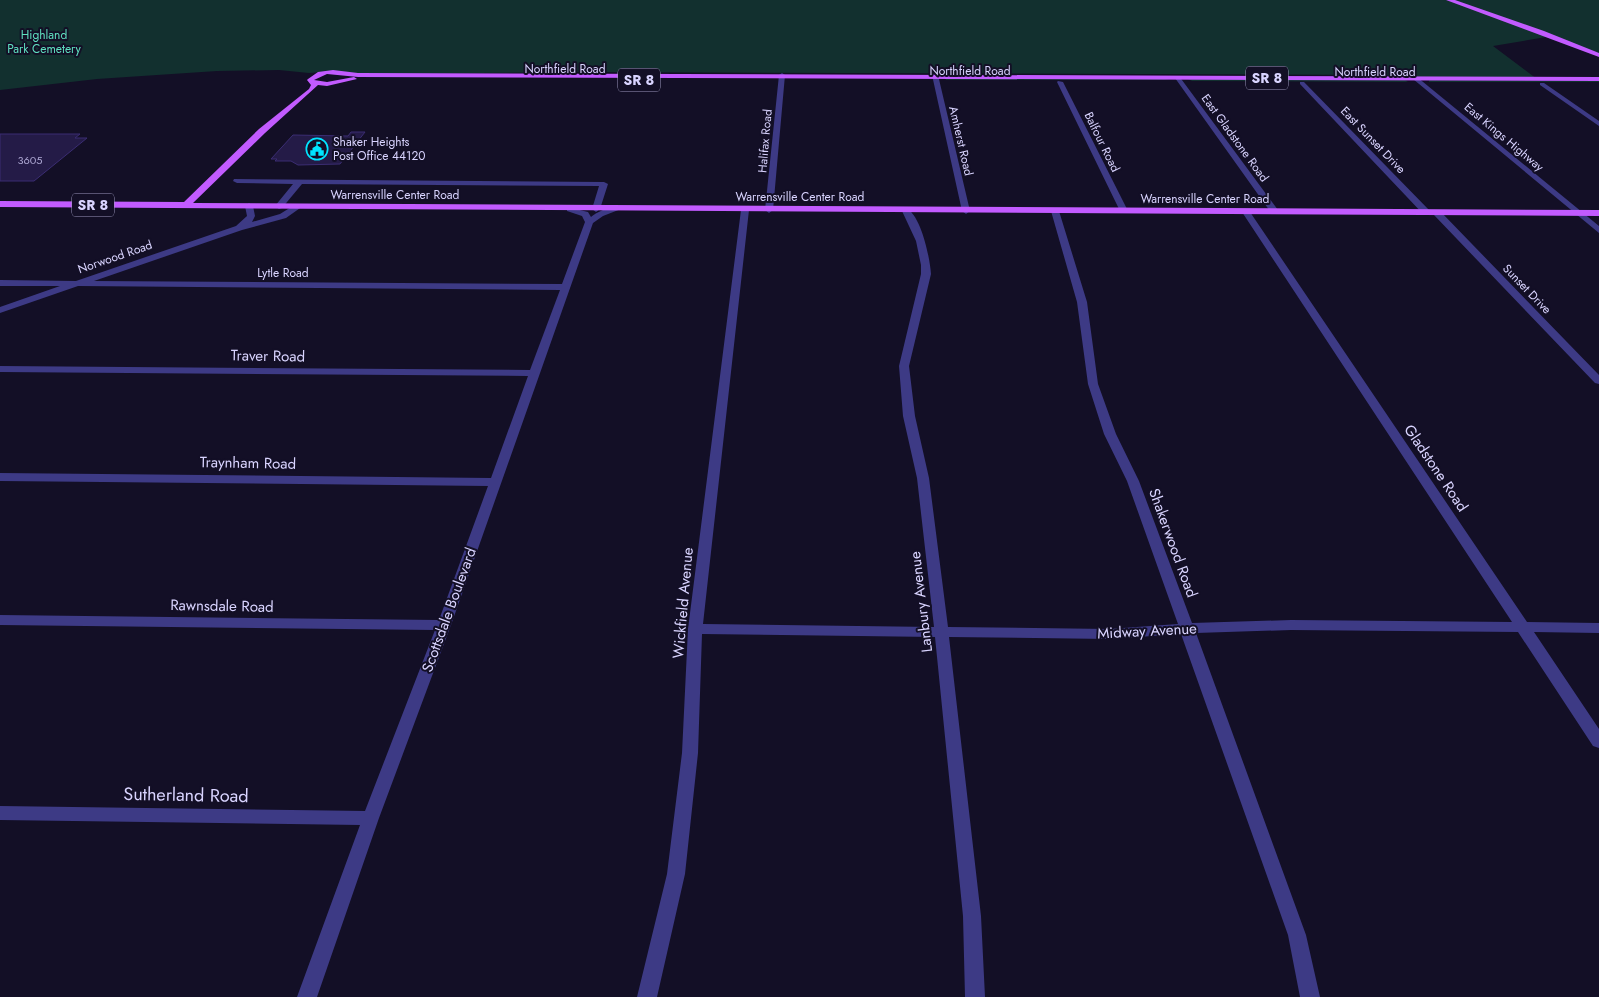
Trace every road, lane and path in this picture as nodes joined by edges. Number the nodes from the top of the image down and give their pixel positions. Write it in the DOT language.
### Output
graph roads {
  1 [pos="1449,0"];
  2 [pos="1599,55"];
  3 [pos="343,77"];
  4 [pos="782,78"];
  5 [pos="936,79"];
  6 [pos="1599,79"];
  7 [pos="1179,80"];
  8 [pos="1419,81"];
  9 [pos="1060,82"];
  10 [pos="313,83"];
  11 [pos="332,83"];
  12 [pos="1302,83"];
  13 [pos="1542,84"];
  14 [pos="1599,85"];
  15 [pos="275,120"];
  16 [pos="1599,124"];
  17 [pos="237,181"];
  18 [pos="300,181"];
  19 [pos="0,204"];
  20 [pos="186,205"];
  21 [pos="249,206"];
  22 [pos="279,206"];
  23 [pos="299,206"];
  24 [pos="570,209"];
  25 [pos="596,209"];
  26 [pos="616,209"];
  27 [pos="745,210"];
  28 [pos="769,210"];
  29 [pos="906,211"];
  30 [pos="966,211"];
  31 [pos="1055,211"];
  32 [pos="1124,211"];
  33 [pos="1246,212"];
  34 [pos="1275,212"];
  35 [pos="1432,213"];
  36 [pos="1579,213"];
  37 [pos="1599,214"];
  38 [pos="589,222"];
  39 [pos="239,228"];
  40 [pos="1599,230"];
  41 [pos="0,283"];
  42 [pos="75,284"];
  43 [pos="565,287"];
  44 [pos="0,310"];
  45 [pos="0,368"];
  46 [pos="535,373"];
  47 [pos="1599,381"];
  48 [pos="0,477"];
  49 [pos="496,482"];
  50 [pos="0,620"];
  51 [pos="444,625"];
  52 [pos="1187,628"];
  53 [pos="1523,628"];
  54 [pos="1599,628"];
  55 [pos="695,629"];
  56 [pos="941,632"];
  57 [pos="1599,742"];
  58 [pos="0,812"];
  59 [pos="371,818"];
  60 [pos="307,997"];
  61 [pos="647,997"];
  62 [pos="975,997"];
  63 [pos="1310,997"];
  1 -- 2 [label="main road"];
  3 -- 4 [label="main road, Northfield Road / SR 8"];
  3 -- 10 [label="main road, SR 8"];
  3 -- 11 [label="main road, SR 8"];
  4 -- 5 [label="main road, Northfield Road / SR 8"];
  4 -- 28 [label="street, Halifax Road"];
  5 -- 7 [label="main road, Northfield Road / SR 8"];
  5 -- 9 [label="main road, Northfield Road / SR 8"];
  5 -- 30 [label="street, Amherst Road"];
  6 -- 8 [label="main road, Northfield Road / SR 8"];
  7 -- 8 [label="main road, Northfield Road / SR 8"];
  7 -- 9 [label="main road, Northfield Road / SR 8"];
  7 -- 12 [label="main road, Northfield Road / SR 8"];
  7 -- 34 [label="street, East Gladstone Road"];
  8 -- 12 [label="main road, Northfield Road / SR 8"];
  8 -- 13 [label="main road, Northfield Road / SR 8"];
  8 -- 36 [label="street, East Kings Highway"];
  9 -- 32 [label="street, Balfour Road"];
  10 -- 11 [label="main road"];
  10 -- 15 [label="main road, SR 8"];
  11 -- 15 [label="main road, SR 8"];
  12 -- 35 [label="street, East Sunset Drive"];
  13 -- 14 [label="main road, Northfield Road / SR 8"];
  13 -- 16 [label="street"];
  15 -- 20 [label="main road, SR 8"];
  17 -- 18 [label="street, Warrensville Center Road"];
  18 -- 22 [label="street"];
  18 -- 25 [label="street, Warrensville Center Road"];
  19 -- 20 [label="main road, Warrensville Center Road / SR 8"];
  20 -- 21 [label="main road, Warrensville Center Road"];
  21 -- 22 [label="main road, Warrensville Center Road"];
  21 -- 39 [label="street"];
  22 -- 23 [label="main road, Warrensville Center Road"];
  23 -- 24 [label="main road, Warrensville Center Road"];
  23 -- 39 [label="street, Norwood Road"];
  24 -- 25 [label="main road, Warrensville Center Road"];
  24 -- 38 [label="street"];
  25 -- 26 [label="main road, Warrensville Center Road"];
  26 -- 27 [label="main road, Warrensville Center Road"];
  26 -- 38 [label="street"];
  27 -- 28 [label="main road, Warrensville Center Road"];
  27 -- 55 [label="street, Wickfield Avenue"];
  28 -- 29 [label="main road, Warrensville Center Road"];
  29 -- 30 [label="main road, Warrensville Center Road"];
  29 -- 56 [label="street, Lanbury Avenue"];
  30 -- 31 [label="main road, Warrensville Center Road"];
  31 -- 32 [label="main road, Warrensville Center Road"];
  31 -- 52 [label="street, Shakerwood Road"];
  32 -- 33 [label="main road, Warrensville Center Road"];
  33 -- 34 [label="main road, Warrensville Center Road"];
  33 -- 53 [label="street, Gladstone Road"];
  34 -- 35 [label="main road, Warrensville Center Road"];
  35 -- 36 [label="main road, Warrensville Center Road"];
  35 -- 47 [label="street, Sunset Drive"];
  36 -- 37 [label="main road, Warrensville Center Road"];
  36 -- 40 [label="street, East Kings Highway"];
  38 -- 43 [label="street, Scottsdale Boulevard"];
  39 -- 42 [label="street, Norwood Road"];
  41 -- 42 [label="street, Lytle Road"];
  42 -- 43 [label="street, Lytle Road"];
  42 -- 44 [label="street, Norwood Road"];
  43 -- 46 [label="street, Scottsdale Boulevard"];
  45 -- 46 [label="street, Traver Road"];
  46 -- 49 [label="street, Scottsdale Boulevard"];
  48 -- 49 [label="street, Traynham Road"];
  49 -- 51 [label="street, Scottsdale Boulevard"];
  50 -- 51 [label="street, Rawnsdale Road"];
  51 -- 59 [label="street, Scottsdale Boulevard"];
  52 -- 53 [label="street, Midway Avenue"];
  52 -- 56 [label="street, Midway Avenue"];
  52 -- 63 [label="street, Shakerwood Road"];
  53 -- 54 [label="street, Midway Avenue"];
  53 -- 57 [label="street, Gladstone Road"];
  55 -- 56 [label="street, Midway Avenue"];
  55 -- 61 [label="street, Wickfield Avenue"];
  56 -- 62 [label="street, Lanbury Avenue"];
  58 -- 59 [label="street, Sutherland Road"];
  59 -- 60 [label="street, Scottsdale Boulevard"];
}
